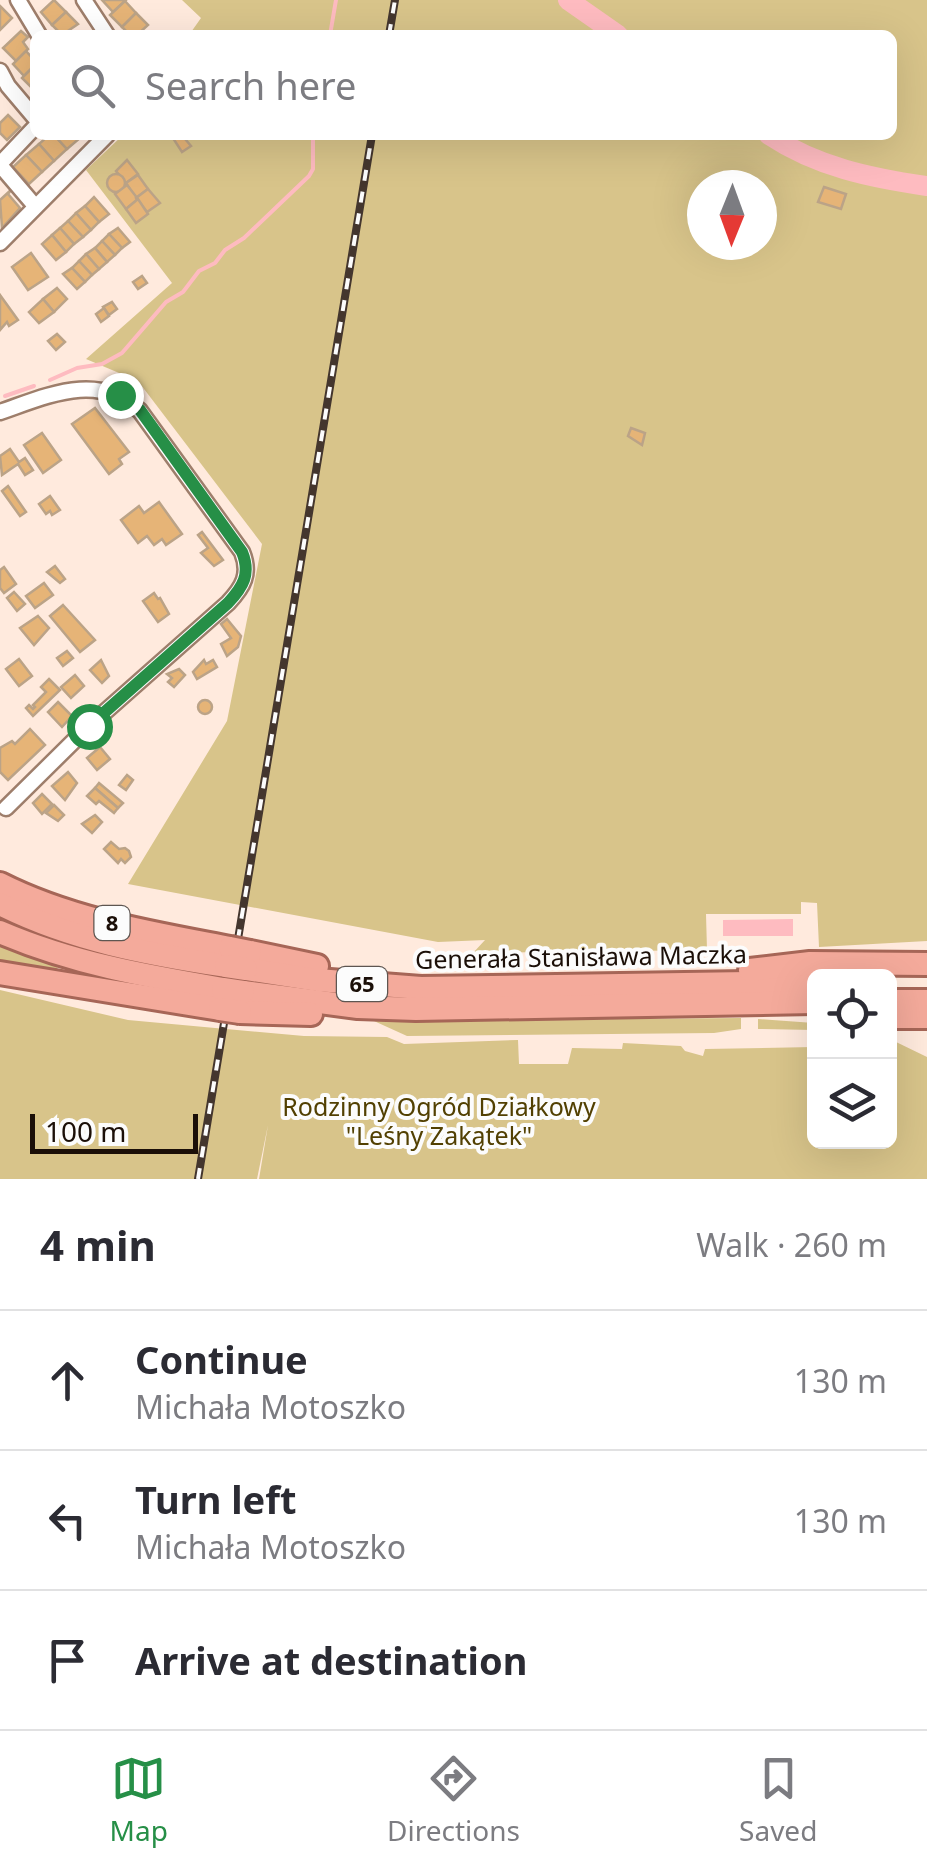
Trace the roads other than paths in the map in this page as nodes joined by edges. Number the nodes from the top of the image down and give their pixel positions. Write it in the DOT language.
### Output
graph roads {
  1 [pos="18,0"];
  2 [pos="84,0"];
  3 [pos="36,30"];
  4 [pos="104,30"];
  5 [pos="0,71"];
  6 [pos="30,112"];
  7 [pos="30,132"];
  8 [pos="102,140"];
  9 [pos="0,164"];
  10 [pos="35,206"];
  11 [pos="0,243"];
  12 [pos="0,412"];
  13 [pos="6,808"];
  14 [pos="0,884"];
  15 [pos="0,904"];
  16 [pos="0,932"];
  17 [pos="927,964"];
  18 [pos="0,973"];
  19 [pos="235,980"];
  20 [pos="897,980"];
  21 [pos="927,980"];
  22 [pos="807,982"];
  23 [pos="633,985"];
  24 [pos="475,998"];
  25 [pos="897,1001"];
  26 [pos="927,1001"];
  27 [pos="807,1002"];
  28 [pos="653,1005"];
  29 [pos="807,1017"];
  30 [pos="897,1017"];
  31 [pos="927,1017"];
  1 -- 3 [label="street"];
  2 -- 4 [label="street"];
  5 -- 6 [label="street"];
  7 -- 9 [label="street"];
  8 -- 10 [label="street"];
  9 -- 10 [label="street"];
  10 -- 11 [label="street"];
  12 -- 13 [label="street"];
  14 -- 19 [label="highway, 8"];
  15 -- 19 [label="highway"];
  16 -- 19 [label="highway"];
  17 -- 23 [label="highway"];
  18 -- 19 [label="highway, 8"];
  19 -- 24 [label="highway, 8"];
  19 -- 24 [label="highway, 8"];
  20 -- 21 [label="highway"];
  22 -- 23 [label="highway, Generała Stanisława Maczka / 8"];
  23 -- 24 [label="highway, Generała Stanisława Maczka / 8"];
  24 -- 28 [label="highway, Generała Stanisława Maczka / 8"];
  25 -- 26 [label="highway"];
  27 -- 28 [label="highway, Generała Stanisława Maczka / 8"];
  28 -- 29 [label="highway"];
  30 -- 31 [label="highway"];
}
